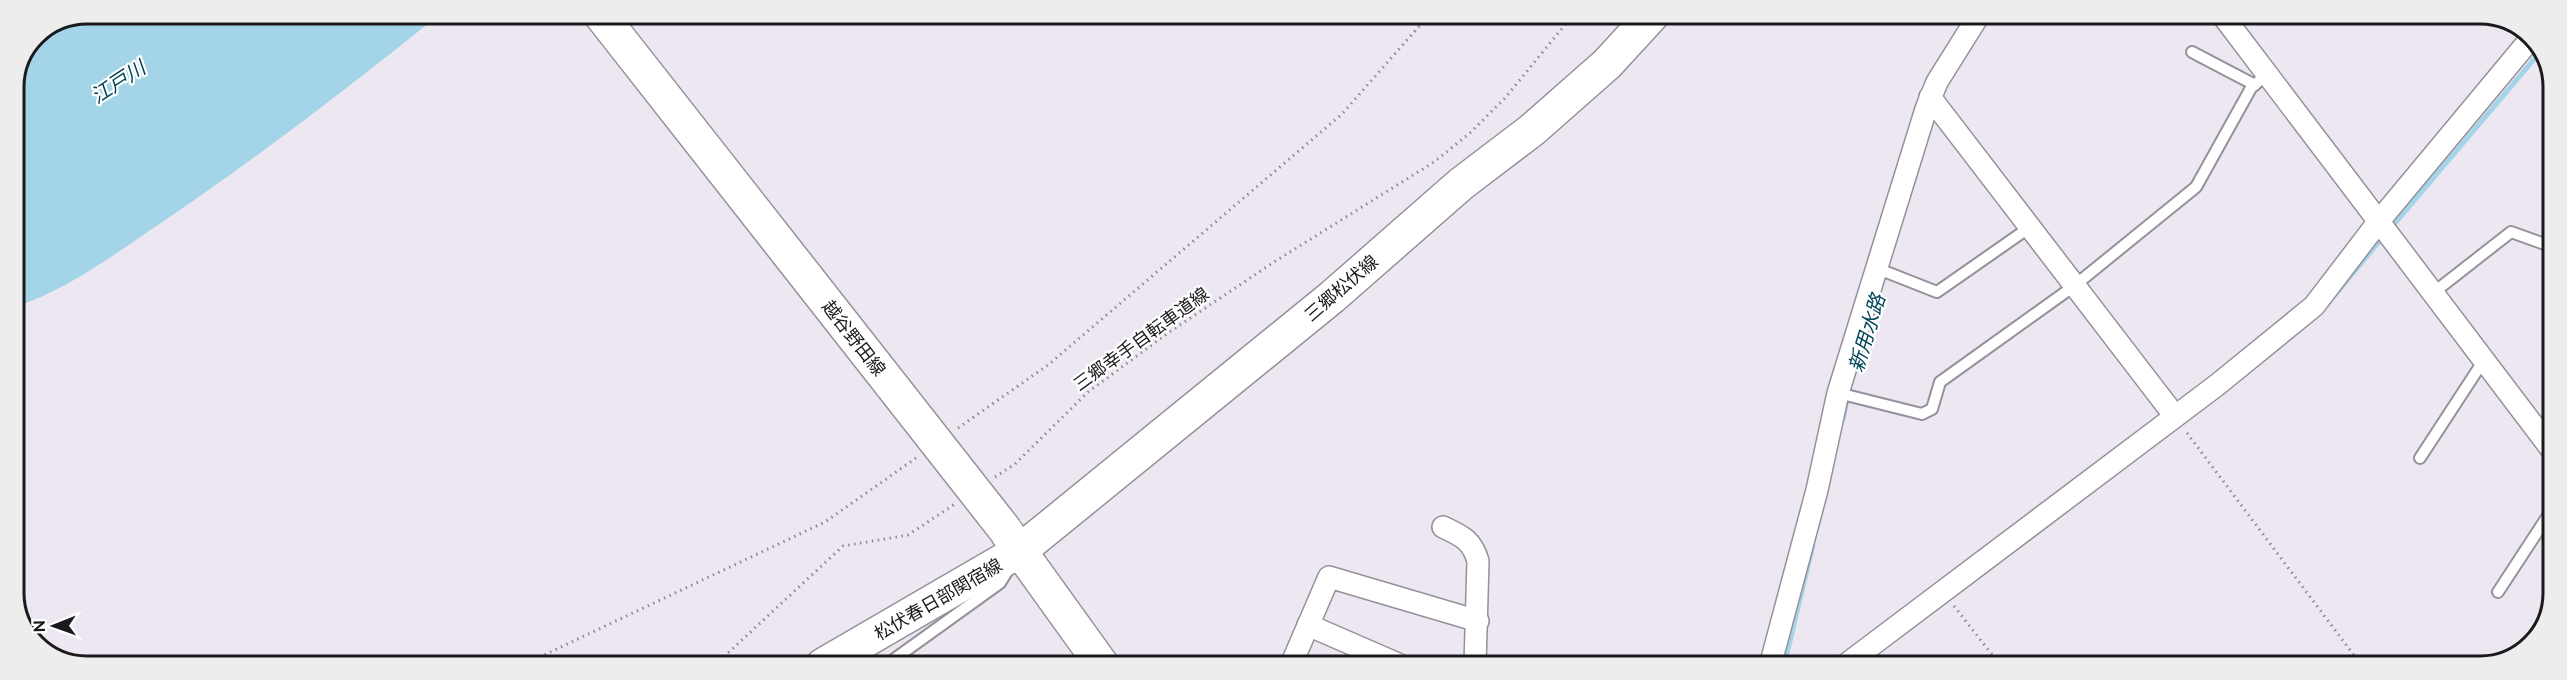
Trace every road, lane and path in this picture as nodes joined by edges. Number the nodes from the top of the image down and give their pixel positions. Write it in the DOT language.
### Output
graph roads {
  1 [pos="608,24"];
  2 [pos="1421,24"];
  3 [pos="1566,24"];
  4 [pos="1644,24"];
  5 [pos="1974,24"];
  6 [pos="2228,24"];
  7 [pos="2526,45"];
  8 [pos="2192,52"];
  9 [pos="2261,80"];
  10 [pos="1930,97"];
  11 [pos="1342,114"];
  12 [pos="2379,221"];
  13 [pos="2030,227"];
  14 [pos="2543,243"];
  15 [pos="1876,268"];
  16 [pos="2074,286"];
  17 [pos="2433,293"];
  18 [pos="2484,360"];
  19 [pos="1838,393"];
  20 [pos="2174,415"];
  21 [pos="2543,438"];
  22 [pos="2420,458"];
  23 [pos="986,483"];
  24 [pos="956,503"];
  25 [pos="2543,524"];
  26 [pos="1443,527"];
  27 [pos="1013,541"];
  28 [pos="1943,591"];
  29 [pos="2498,592"];
  30 [pos="1478,621"];
  31 [pos="1308,625"];
  32 [pos="725,656"];
  33 [pos="837,656"];
  34 [pos="899,656"];
  35 [pos="1096,656"];
  36 [pos="1295,656"];
  37 [pos="1379,656"];
  38 [pos="1476,656"];
  39 [pos="1773,656"];
  40 [pos="1857,656"];
  41 [pos="1993,656"];
  42 [pos="2355,656"];
  1 -- 27 [label="main road, 越谷野田線, bridge"];
  2 -- 11 [label="path"];
  3 -- 23 [label="path, 三郷幸手自転車道線"];
  4 -- 27 [label="main road, 三郷松伏線"];
  5 -- 10 [label="street"];
  6 -- 9 [label="street"];
  7 -- 12 [label="street"];
  8 -- 9 [label="lane"];
  9 -- 12 [label="street"];
  9 -- 16 [label="lane"];
  10 -- 13 [label="street"];
  10 -- 15 [label="street"];
  12 -- 17 [label="street"];
  12 -- 20 [label="street"];
  13 -- 15 [label="lane"];
  13 -- 16 [label="street"];
  14 -- 17 [label="lane"];
  15 -- 19 [label="street"];
  16 -- 19 [label="lane"];
  16 -- 20 [label="street"];
  17 -- 18 [label="street"];
  18 -- 21 [label="street"];
  18 -- 22 [label="lane"];
  19 -- 39 [label="street"];
  20 -- 28 [label="street"];
  20 -- 42 [label="path"];
  24 -- 32 [label="path"];
  25 -- 29 [label="lane"];
  26 -- 30 [label="street"];
  27 -- 33 [label="main road, 松伏春日部関宿線"];
  27 -- 34 [label="lane"];
  27 -- 35 [label="main road, 越谷野田線"];
  28 -- 40 [label="street"];
  28 -- 41 [label="path"];
  30 -- 31 [label="street"];
  30 -- 38 [label="street"];
  31 -- 36 [label="street"];
  31 -- 37 [label="street"];
}
